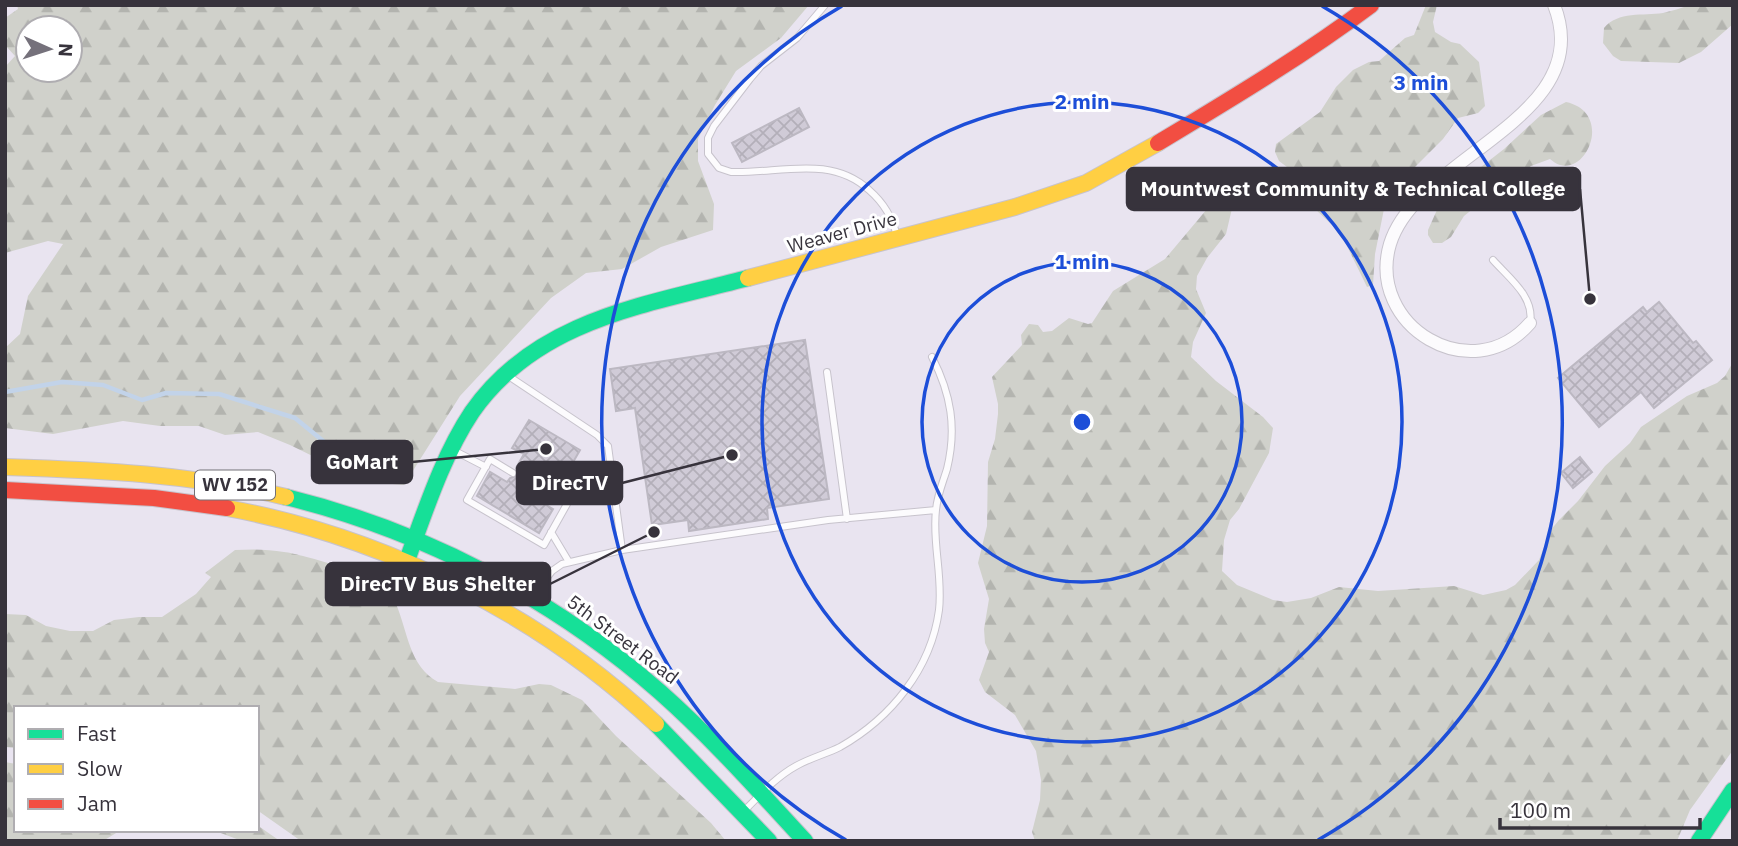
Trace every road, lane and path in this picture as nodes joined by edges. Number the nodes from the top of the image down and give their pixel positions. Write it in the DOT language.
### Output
graph roads {
  1 [pos="825,5"];
  2 [pos="1371,5"];
  3 [pos="1554,5"];
  4 [pos="898,239"];
  5 [pos="1493,260"];
  6 [pos="1530,323"];
  7 [pos="932,357"];
  8 [pos="503,372"];
  9 [pos="827,372"];
  10 [pos="452,449"];
  11 [pos="5,467"];
  12 [pos="486,467"];
  13 [pos="513,472"];
  14 [pos="541,489"];
  15 [pos="5,491"];
  16 [pos="936,510"];
  17 [pos="847,519"];
  18 [pos="551,532"];
  19 [pos="415,538"];
  20 [pos="622,550"];
  21 [pos="569,562"];
  22 [pos="406,563"];
  23 [pos="532,598"];
  24 [pos="1733,790"];
  25 [pos="761,794"];
  26 [pos="743,812"];
  27 [pos="769,841"];
  28 [pos="805,841"];
  29 [pos="1699,841"];
  1 -- 4 [label="lane"];
  2 -- 4 [label="main road, Weaver Drive"];
  3 -- 6 [label="street"];
  4 -- 8 [label="main road, Weaver Drive"];
  5 -- 6 [label="lane"];
  7 -- 16 [label="lane"];
  8 -- 10 [label="main road, Weaver Drive"];
  8 -- 20 [label="lane"];
  9 -- 17 [label="lane"];
  10 -- 12 [label="lane"];
  10 -- 19 [label="main road, Weaver Drive"];
  11 -- 19 [label="main road, 5th Street Road / WV 152"];
  12 -- 13 [label="lane"];
  12 -- 18 [label="lane"];
  14 -- 18 [label="lane"];
  15 -- 22 [label="main road, WV 152"];
  16 -- 17 [label="lane"];
  16 -- 25 [label="lane"];
  17 -- 20 [label="lane"];
  18 -- 21 [label="lane"];
  19 -- 22 [label="main road, Weaver Drive"];
  19 -- 23 [label="main road, 5th Street Road / WV 152"];
  20 -- 21 [label="lane"];
  21 -- 23 [label="lane"];
  22 -- 26 [label="main road, WV 152"];
  23 -- 25 [label="main road, 5th Street Road / WV 152"];
  24 -- 29 [label="main road"];
  25 -- 26 [label="lane"];
  25 -- 28 [label="main road, 5th Street Road / WV 152"];
  26 -- 27 [label="main road, WV 152"];
}
